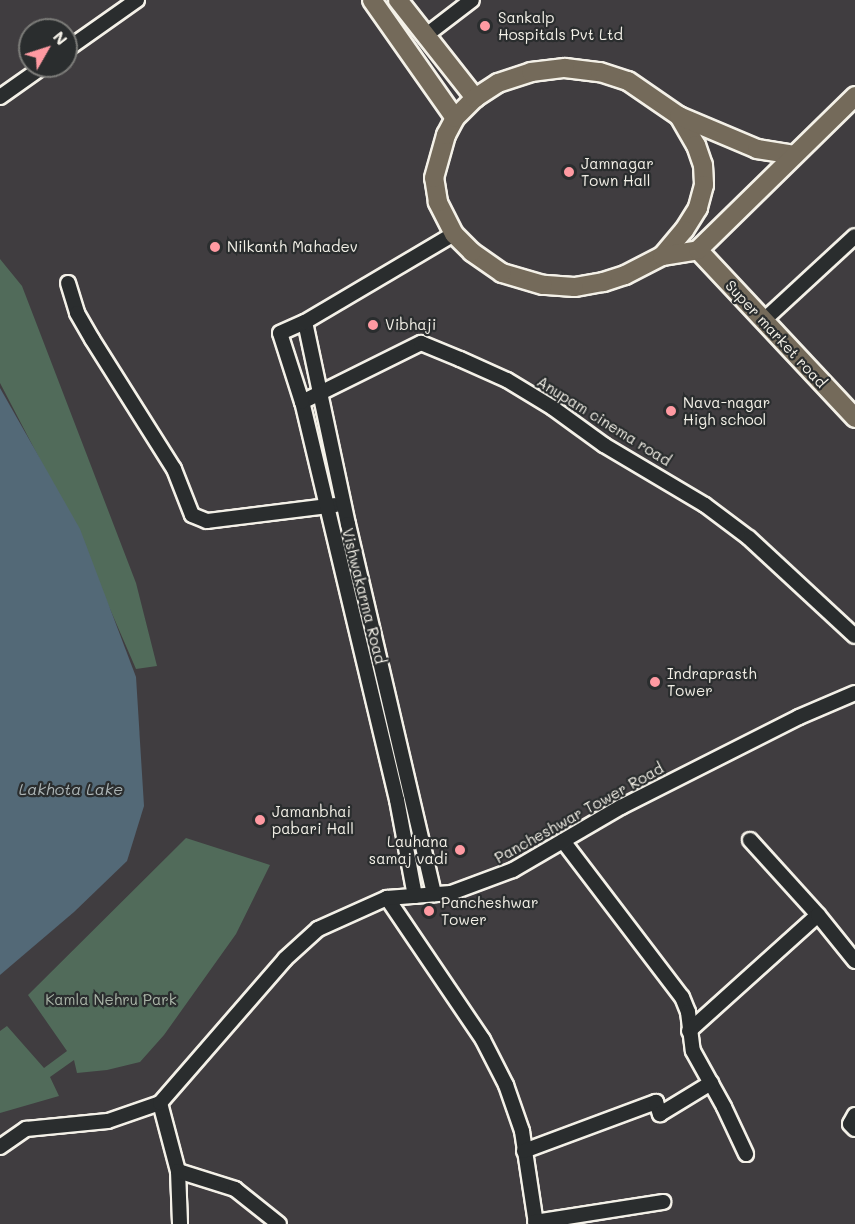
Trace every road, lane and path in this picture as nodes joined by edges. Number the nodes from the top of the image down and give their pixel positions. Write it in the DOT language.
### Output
graph roads {
  1 [pos="137,0"];
  2 [pos="372,0"];
  3 [pos="398,0"];
  4 [pos="472,0"];
  5 [pos="425,36"];
  6 [pos="78,42"];
  7 [pos="27,78"];
  8 [pos="855,96"];
  9 [pos="0,97"];
  10 [pos="475,98"];
  11 [pos="679,116"];
  12 [pos="455,118"];
  13 [pos="793,155"];
  14 [pos="454,234"];
  15 [pos="855,236"];
  16 [pos="698,250"];
  17 [pos="662,256"];
  18 [pos="68,283"];
  19 [pos="762,321"];
  20 [pos="305,322"];
  21 [pos="320,394"];
  22 [pos="302,402"];
  23 [pos="855,418"];
  24 [pos="344,503"];
  25 [pos="326,506"];
  26 [pos="855,636"];
  27 [pos="854,696"];
  28 [pos="750,840"];
  29 [pos="563,841"];
  30 [pos="434,894"];
  31 [pos="415,896"];
  32 [pos="387,897"];
  33 [pos="818,915"];
  34 [pos="855,938"];
  35 [pos="844,948"];
  36 [pos="855,961"];
  37 [pos="689,1031"];
  38 [pos="711,1083"];
  39 [pos="160,1103"];
  40 [pos="855,1115"];
  41 [pos="855,1129"];
  42 [pos="0,1147"];
  43 [pos="524,1151"];
  44 [pos="746,1154"];
  45 [pos="178,1171"];
  46 [pos="663,1202"];
  47 [pos="536,1223"];
  48 [pos="180,1224"];
  49 [pos="279,1224"];
  1 -- 6 [label="street"];
  2 -- 12 [label="main road"];
  3 -- 5 [label="main road"];
  4 -- 5 [label="street"];
  5 -- 10 [label="main road"];
  7 -- 9 [label="street"];
  8 -- 13 [label="main road"];
  10 -- 11 [label="main road"];
  10 -- 12 [label="main road"];
  11 -- 13 [label="main road"];
  11 -- 17 [label="main road"];
  12 -- 14 [label="main road"];
  13 -- 16 [label="main road"];
  14 -- 17 [label="main road"];
  14 -- 20 [label="street, Vishwakarma Road"];
  15 -- 19 [label="street"];
  16 -- 17 [label="main road"];
  16 -- 19 [label="main road, Super market road"];
  18 -- 25 [label="street"];
  19 -- 23 [label="main road, Super market road"];
  20 -- 21 [label="street, Vishwakarma Road"];
  20 -- 22 [label="street, Vishwakarma Road"];
  21 -- 22 [label="street, Anupam cinema road"];
  21 -- 24 [label="street, Vishwakarma Road"];
  21 -- 26 [label="street, Anupam cinema road"];
  22 -- 25 [label="street, Vishwakarma Road"];
  24 -- 25 [label="street"];
  24 -- 30 [label="street, Vishwakarma Road"];
  25 -- 31 [label="street, Vishwakarma Road"];
  27 -- 29 [label="street, Pancheshwar Tower Road"];
  28 -- 33 [label="street"];
  29 -- 30 [label="street, Pancheshwar Tower Road"];
  29 -- 37 [label="street"];
  30 -- 31 [label="street, Pancheshwar Tower Road"];
  31 -- 32 [label="street, Pancheshwar Tower Road"];
  32 -- 39 [label="street, Pancheshwar Tower Road"];
  32 -- 43 [label="street"];
  33 -- 35 [label="street"];
  33 -- 37 [label="street"];
  34 -- 35 [label="street"];
  35 -- 36 [label="street"];
  37 -- 38 [label="street"];
  38 -- 43 [label="street"];
  38 -- 44 [label="street"];
  39 -- 42 [label="street"];
  39 -- 45 [label="street"];
  40 -- 41 [label="street"];
  43 -- 47 [label="street"];
  45 -- 48 [label="street"];
  45 -- 49 [label="street"];
  46 -- 47 [label="street"];
}
